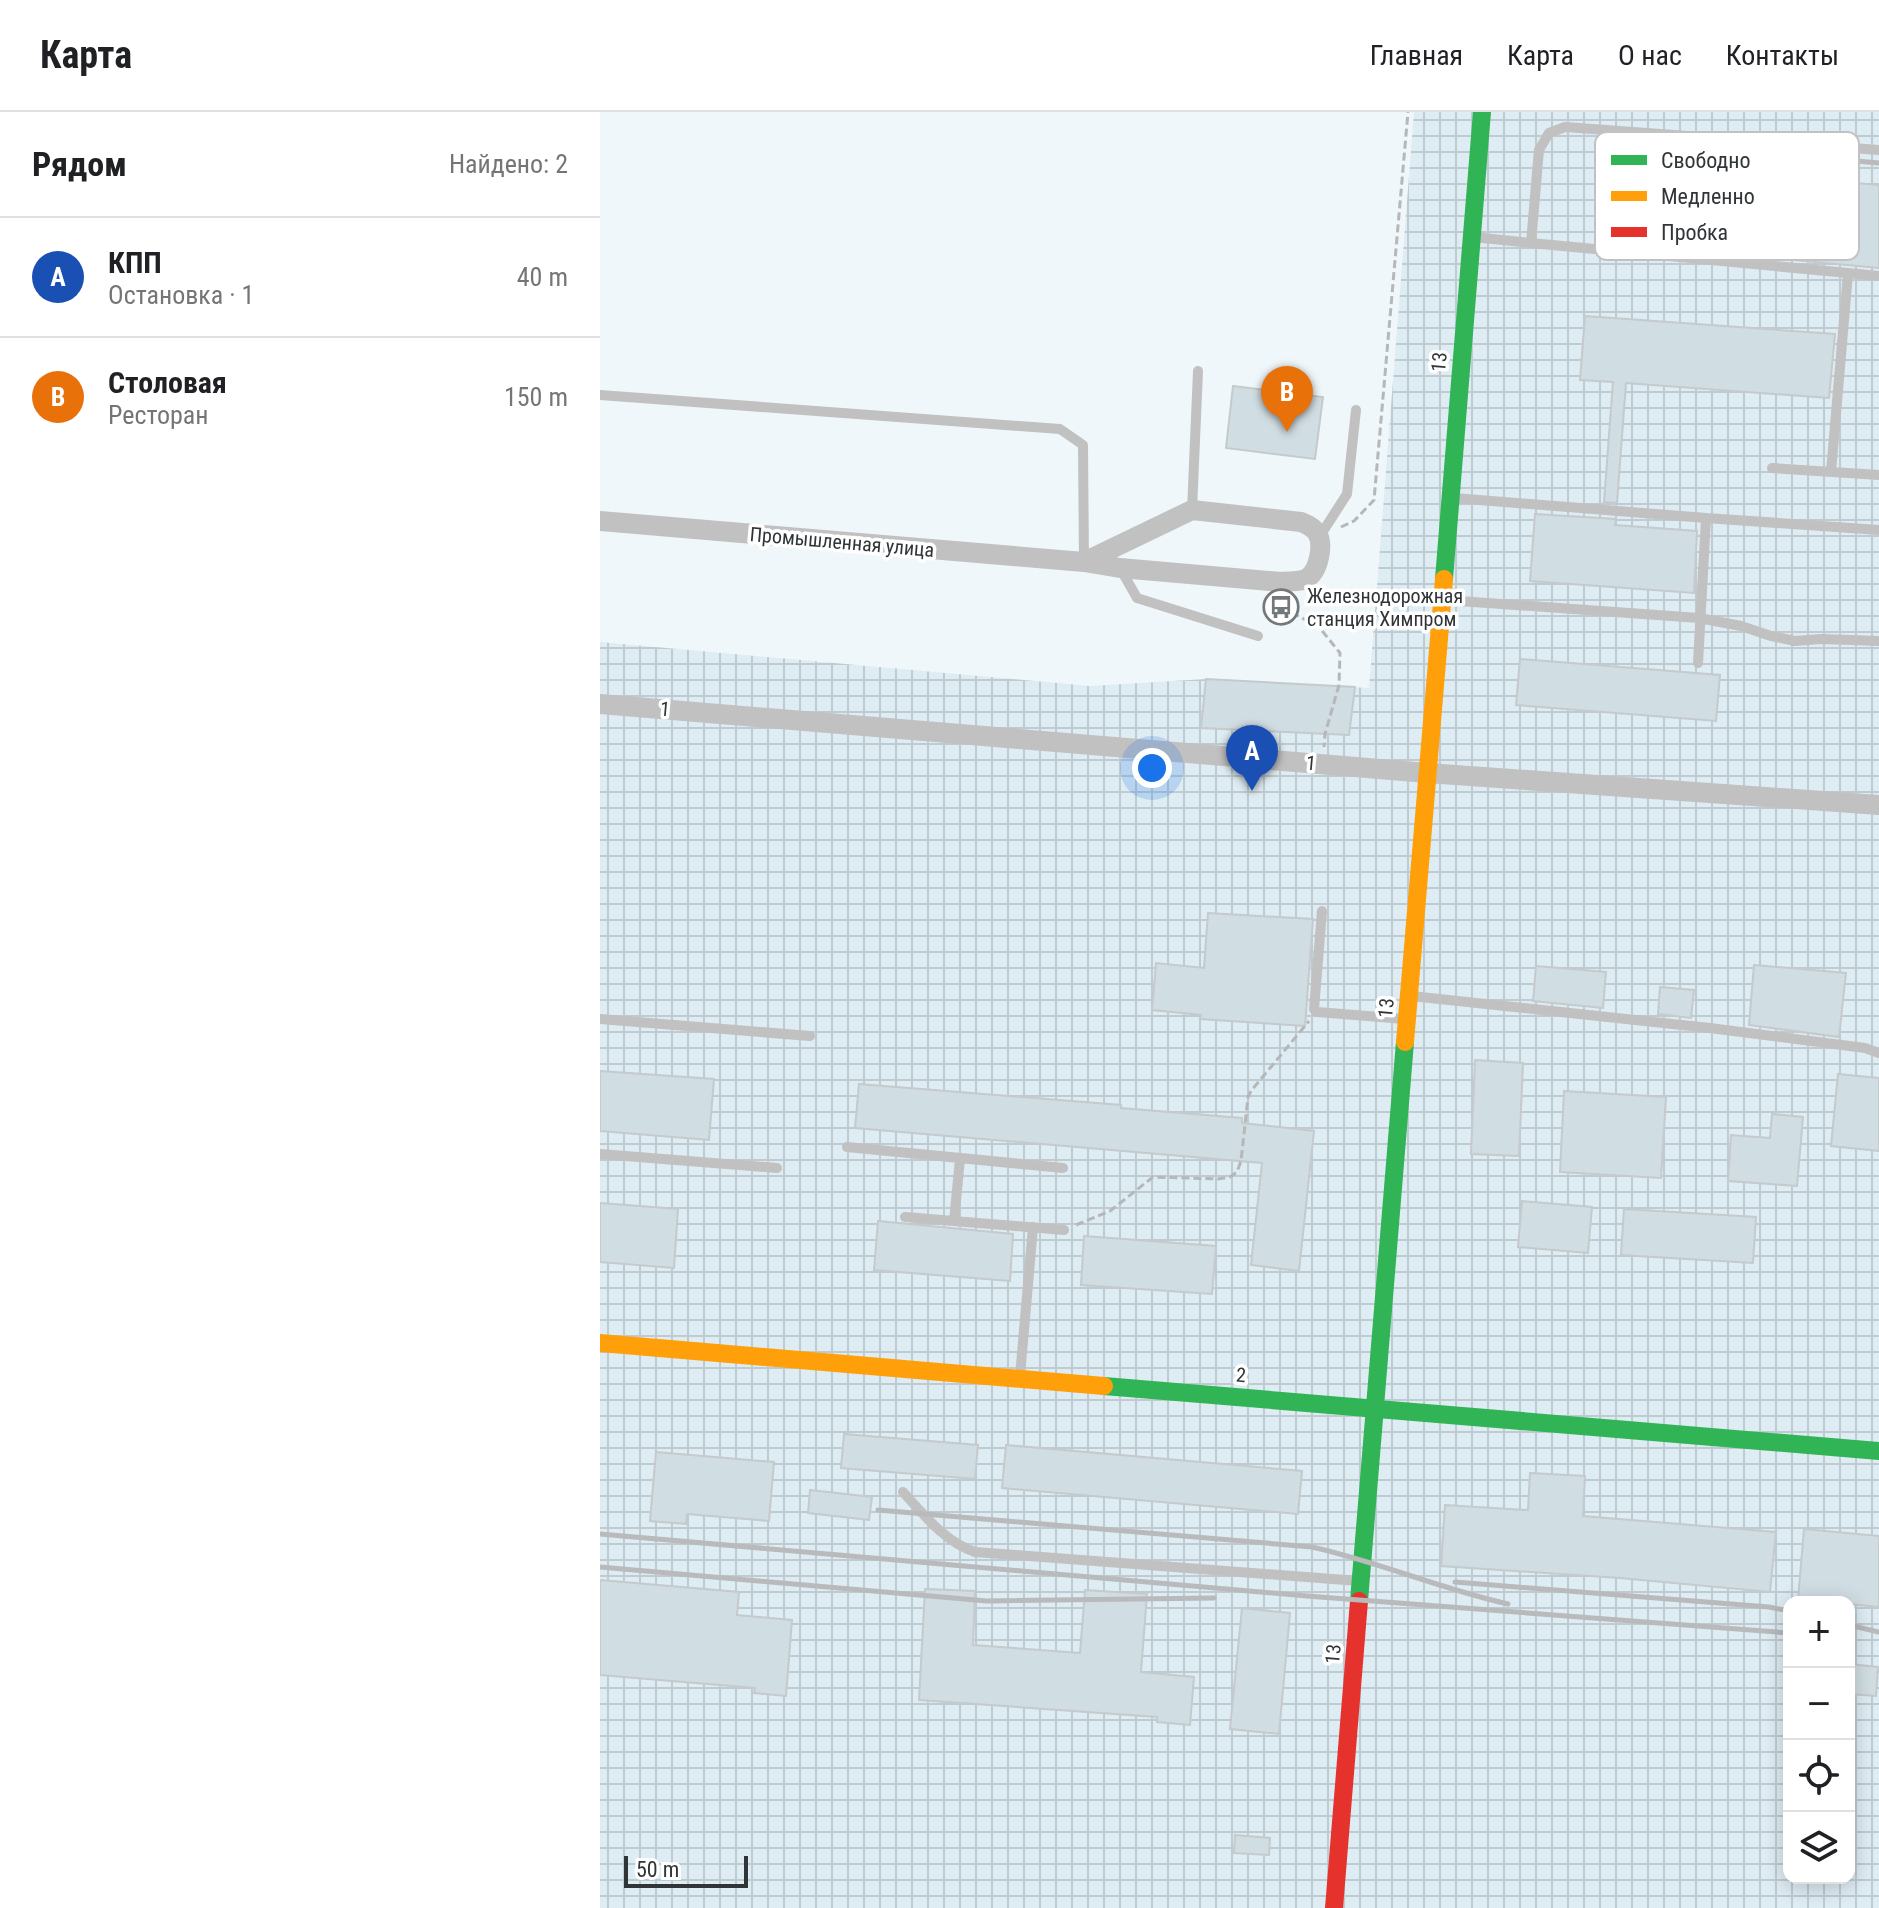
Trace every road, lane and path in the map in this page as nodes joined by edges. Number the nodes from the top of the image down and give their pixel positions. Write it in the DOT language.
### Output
graph roads {
  1 [pos="1408,112"];
  2 [pos="1482,112"];
  3 [pos="1633,132"];
  4 [pos="1859,149"];
  5 [pos="1879,150"];
  6 [pos="1471,237"];
  7 [pos="1531,243"];
  8 [pos="1595,249"];
  9 [pos="1711,260"];
  10 [pos="1848,273"];
  11 [pos="1879,276"];
  12 [pos="1198,371"];
  13 [pos="600,395"];
  14 [pos="1356,410"];
  15 [pos="1772,468"];
  16 [pos="1831,472"];
  17 [pos="1879,475"];
  18 [pos="1450,498"];
  19 [pos="1192,510"];
  20 [pos="1706,518"];
  21 [pos="600,521"];
  22 [pos="1879,530"];
  23 [pos="1320,536"];
  24 [pos="1084,562"];
  25 [pos="1120,568"];
  26 [pos="1442,599"];
  27 [pos="1281,607"];
  28 [pos="1699,618"];
  29 [pos="1258,636"];
  30 [pos="1879,641"];
  31 [pos="1698,663"];
  32 [pos="600,704"];
  33 [pos="1325,734"];
  34 [pos="1427,773"];
  35 [pos="1879,805"];
  36 [pos="1322,911"];
  37 [pos="1409,995"];
  38 [pos="1317,1012"];
  39 [pos="600,1019"];
  40 [pos="1407,1019"];
  41 [pos="810,1036"];
  42 [pos="1879,1053"];
  43 [pos="847,1147"];
  44 [pos="600,1154"];
  45 [pos="960,1159"];
  46 [pos="777,1168"];
  47 [pos="1063,1168"];
  48 [pos="905,1217"];
  49 [pos="954,1221"];
  50 [pos="1033,1227"];
  51 [pos="1064,1230"];
  52 [pos="600,1343"];
  53 [pos="1019,1378"];
  54 [pos="1375,1409"];
  55 [pos="1879,1451"];
  56 [pos="903,1492"];
  57 [pos="1361,1581"];
  58 [pos="1334,1908"];
  1 -- 23 [label="path"];
  2 -- 6 [label="street, 13"];
  3 -- 7 [label="lane"];
  4 -- 5 [label="lane"];
  6 -- 7 [label="lane"];
  6 -- 18 [label="street, 13"];
  7 -- 8 [label="lane"];
  9 -- 10 [label="lane"];
  10 -- 11 [label="lane"];
  10 -- 16 [label="lane"];
  12 -- 19 [label="lane"];
  13 -- 24 [label="lane"];
  14 -- 23 [label="lane"];
  15 -- 16 [label="lane"];
  16 -- 17 [label="lane"];
  18 -- 20 [label="lane"];
  18 -- 26 [label="street, 13"];
  19 -- 23 [label="street"];
  19 -- 24 [label="street"];
  20 -- 22 [label="lane"];
  20 -- 28 [label="lane"];
  21 -- 24 [label="street, Промышленная улица"];
  23 -- 25 [label="street, Промышленная улица"];
  24 -- 25 [label="street, Промышленная улица"];
  25 -- 29 [label="lane"];
  26 -- 28 [label="lane"];
  26 -- 34 [label="street, 13"];
  27 -- 33 [label="path"];
  28 -- 30 [label="lane"];
  28 -- 31 [label="lane"];
  32 -- 34 [label="street, 1"];
  34 -- 35 [label="street, 1"];
  34 -- 37 [label="street, 13"];
  36 -- 38 [label="lane"];
  37 -- 40 [label="street, 13"];
  37 -- 42 [label="lane"];
  38 -- 40 [label="lane"];
  38 -- 51 [label="path"];
  39 -- 41 [label="lane"];
  40 -- 54 [label="street, 13"];
  43 -- 45 [label="lane"];
  44 -- 46 [label="lane"];
  45 -- 47 [label="lane"];
  45 -- 49 [label="lane"];
  48 -- 49 [label="lane"];
  49 -- 50 [label="lane"];
  50 -- 51 [label="lane"];
  50 -- 53 [label="lane"];
  52 -- 53 [label="street, 2"];
  53 -- 54 [label="street, 2"];
  54 -- 55 [label="street, 2"];
  54 -- 57 [label="street, 13"];
  56 -- 57 [label="lane"];
  57 -- 58 [label="street, 13"];
}
